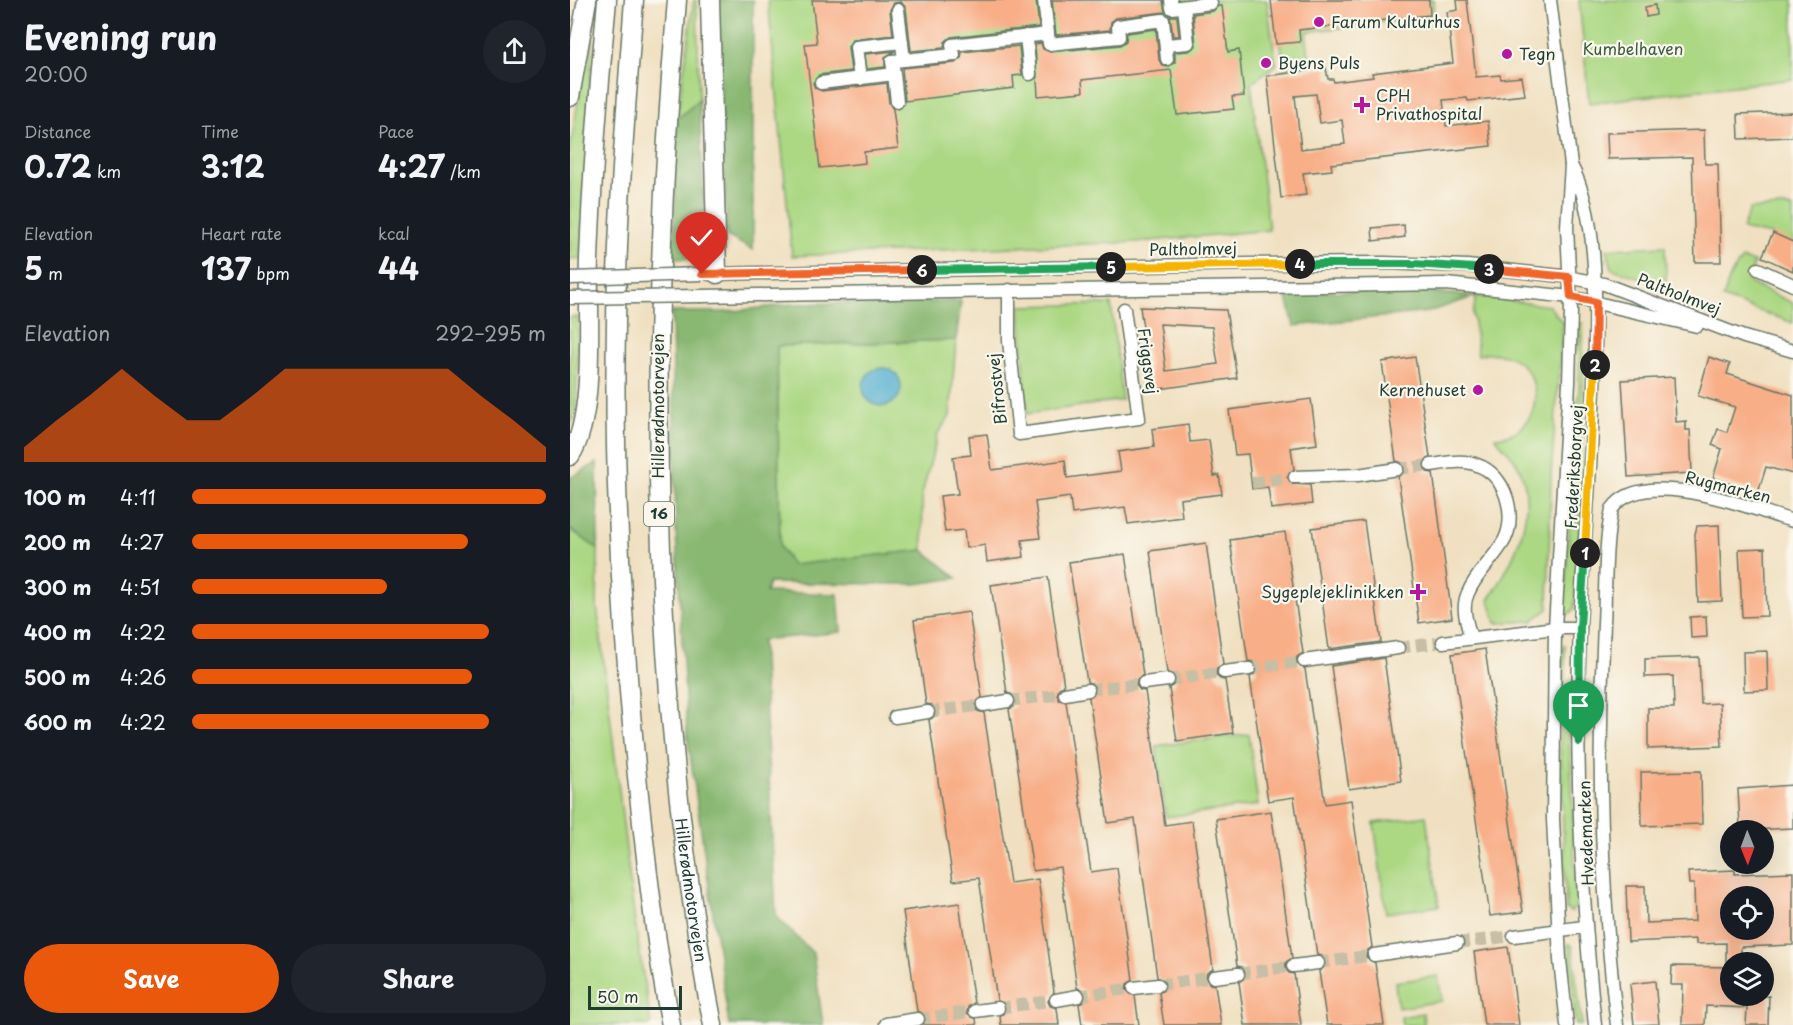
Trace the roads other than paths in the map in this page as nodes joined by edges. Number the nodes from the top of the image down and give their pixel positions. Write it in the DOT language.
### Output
graph roads {
  1 [pos="587,0"];
  2 [pos="607,0"];
  3 [pos="634,0"];
  4 [pos="676,0"];
  5 [pos="710,0"];
  6 [pos="1044,0"];
  7 [pos="1550,0"];
  8 [pos="1211,3"];
  9 [pos="898,10"];
  10 [pos="1175,12"];
  11 [pos="1048,39"];
  12 [pos="1027,42"];
  13 [pos="896,43"];
  14 [pos="1166,45"];
  15 [pos="1167,59"];
  16 [pos="898,61"];
  17 [pos="894,74"];
  18 [pos="1030,74"];
  19 [pos="860,79"];
  20 [pos="822,84"];
  21 [pos="570,97"];
  22 [pos="897,102"];
  23 [pos="1571,165"];
  24 [pos="1758,269"];
  25 [pos="709,274"];
  26 [pos="1569,277"];
  27 [pos="570,278"];
  28 [pos="1595,282"];
  29 [pos="1793,285"];
  30 [pos="1009,290"];
  31 [pos="717,296"];
  32 [pos="1571,297"];
  33 [pos="570,298"];
  34 [pos="1596,302"];
  35 [pos="1124,309"];
  36 [pos="1734,333"];
  37 [pos="1793,351"];
  38 [pos="1139,418"];
  39 [pos="570,456"];
  40 [pos="1431,465"];
  41 [pos="1397,469"];
  42 [pos="1295,477"];
  43 [pos="1619,499"];
  44 [pos="1793,521"];
  45 [pos="1580,627"];
  46 [pos="1555,628"];
  47 [pos="1471,638"];
  48 [pos="1443,642"];
  49 [pos="1398,648"];
  50 [pos="1304,661"];
  51 [pos="1249,669"];
  52 [pos="1224,672"];
  53 [pos="1168,680"];
  54 [pos="1144,683"];
  55 [pos="1088,690"];
  56 [pos="1065,694"];
  57 [pos="1008,701"];
  58 [pos="983,705"];
  59 [pos="928,712"];
  60 [pos="895,717"];
  61 [pos="1584,927"];
  62 [pos="1559,930"];
  63 [pos="1514,936"];
  64 [pos="1457,943"];
  65 [pos="1374,955"];
  66 [pos="1318,963"];
  67 [pos="1293,966"];
  68 [pos="1238,974"];
  69 [pos="1214,977"];
  70 [pos="1158,985"];
  71 [pos="1134,988"];
  72 [pos="1078,996"];
  73 [pos="1056,1000"];
  74 [pos="998,1008"];
  75 [pos="975,1011"];
  76 [pos="918,1019"];
  77 [pos="886,1024"];
  78 [pos="671,1025"];
  79 [pos="712,1025"];
  80 [pos="1567,1025"];
  81 [pos="1594,1025"];
  82 [pos="1617,1025"];
  1 -- 21 [label="highway"];
  2 -- 39 [label="highway"];
  3 -- 78 [label="highway"];
  4 -- 79 [label="highway, Hillerødmotorvejen / 16"];
  5 -- 25 [label="highway"];
  6 -- 11 [label="street"];
  7 -- 23 [label="street, Frederiksborgvej"];
  8 -- 10 [label="street"];
  9 -- 13 [label="street"];
  10 -- 11 [label="street"];
  10 -- 14 [label="street"];
  10 -- 14 [label="street"];
  11 -- 12 [label="street"];
  12 -- 16 [label="street"];
  12 -- 18 [label="street"];
  13 -- 16 [label="street"];
  13 -- 19 [label="street"];
  14 -- 15 [label="street"];
  16 -- 17 [label="street"];
  17 -- 19 [label="street"];
  17 -- 22 [label="street"];
  19 -- 20 [label="street"];
  23 -- 26 [label="street, Frederiksborgvej"];
  23 -- 28 [label="street, Frederiksborgvej"];
  24 -- 29 [label="street"];
  25 -- 26 [label="street, Paltholmvej"];
  25 -- 27 [label="street, Paltholmvej, bridge"];
  25 -- 31 [label="street"];
  26 -- 28 [label="street, Paltholmvej"];
  26 -- 32 [label="street, Frederiksborgvej"];
  28 -- 34 [label="street, Frederiksborgvej"];
  28 -- 36 [label="street, Paltholmvej"];
  30 -- 31 [label="street, Paltholmvej"];
  30 -- 32 [label="street, Paltholmvej"];
  30 -- 38 [label="street, Bifrostvej"];
  31 -- 33 [label="street, Paltholmvej, bridge"];
  32 -- 34 [label="street, Paltholmvej"];
  32 -- 46 [label="street, Frederiksborgvej"];
  34 -- 36 [label="street, Paltholmvej"];
  34 -- 45 [label="street, Frederiksborgvej"];
  35 -- 38 [label="street, Friggsvej"];
  36 -- 37 [label="street, Paltholmvej"];
  40 -- 47 [label="street"];
  41 -- 42 [label="street"];
  43 -- 44 [label="street, Rugmarken"];
  43 -- 82 [label="street, Hvedemarken"];
  45 -- 46 [label="street"];
  45 -- 61 [label="street, Frederiksborgvej"];
  46 -- 47 [label="street"];
  46 -- 62 [label="street, Frederiksborgvej"];
  47 -- 48 [label="street"];
  49 -- 50 [label="street"];
  51 -- 52 [label="street"];
  53 -- 54 [label="street"];
  55 -- 56 [label="street"];
  57 -- 58 [label="street"];
  59 -- 60 [label="street"];
  61 -- 62 [label="street"];
  61 -- 81 [label="street, Frederiksborgvej"];
  62 -- 63 [label="street"];
  62 -- 80 [label="street, Frederiksborgvej"];
  64 -- 65 [label="street"];
  66 -- 67 [label="street"];
  68 -- 69 [label="street"];
  70 -- 71 [label="street"];
  72 -- 73 [label="street"];
  74 -- 75 [label="street"];
  76 -- 77 [label="street"];
}
